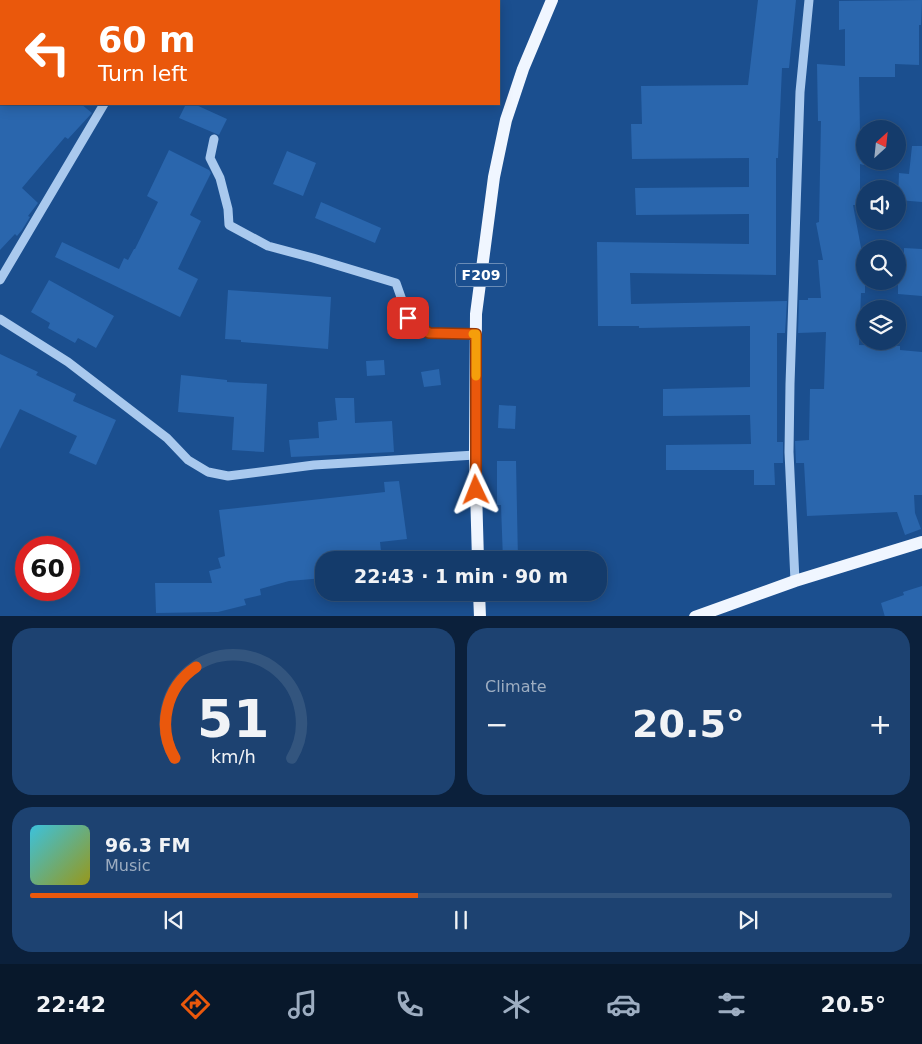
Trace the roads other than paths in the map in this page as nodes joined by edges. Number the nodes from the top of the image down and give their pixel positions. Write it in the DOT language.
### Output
graph roads {
  1 [pos="552,0"];
  2 [pos="809,0"];
  3 [pos="103,105"];
  4 [pos="214,139"];
  5 [pos="0,280"];
  6 [pos="0,319"];
  7 [pos="476,334"];
  8 [pos="475,455"];
  9 [pos="922,542"];
  10 [pos="478,551"];
  11 [pos="795,581"];
  12 [pos="479,601"];
  13 [pos="726,611"];
  14 [pos="480,616"];
  15 [pos="696,616"];
  1 -- 7 [label="main road, F209"];
  2 -- 11 [label="street"];
  3 -- 5 [label="street"];
  4 -- 7 [label="street"];
  6 -- 8 [label="street"];
  7 -- 8 [label="main road, F209"];
  8 -- 10 [label="main road, F209"];
  9 -- 11 [label="main road"];
  11 -- 13 [label="main road"];
  12 -- 14 [label="main road"];
  13 -- 15 [label="main road"];
}
